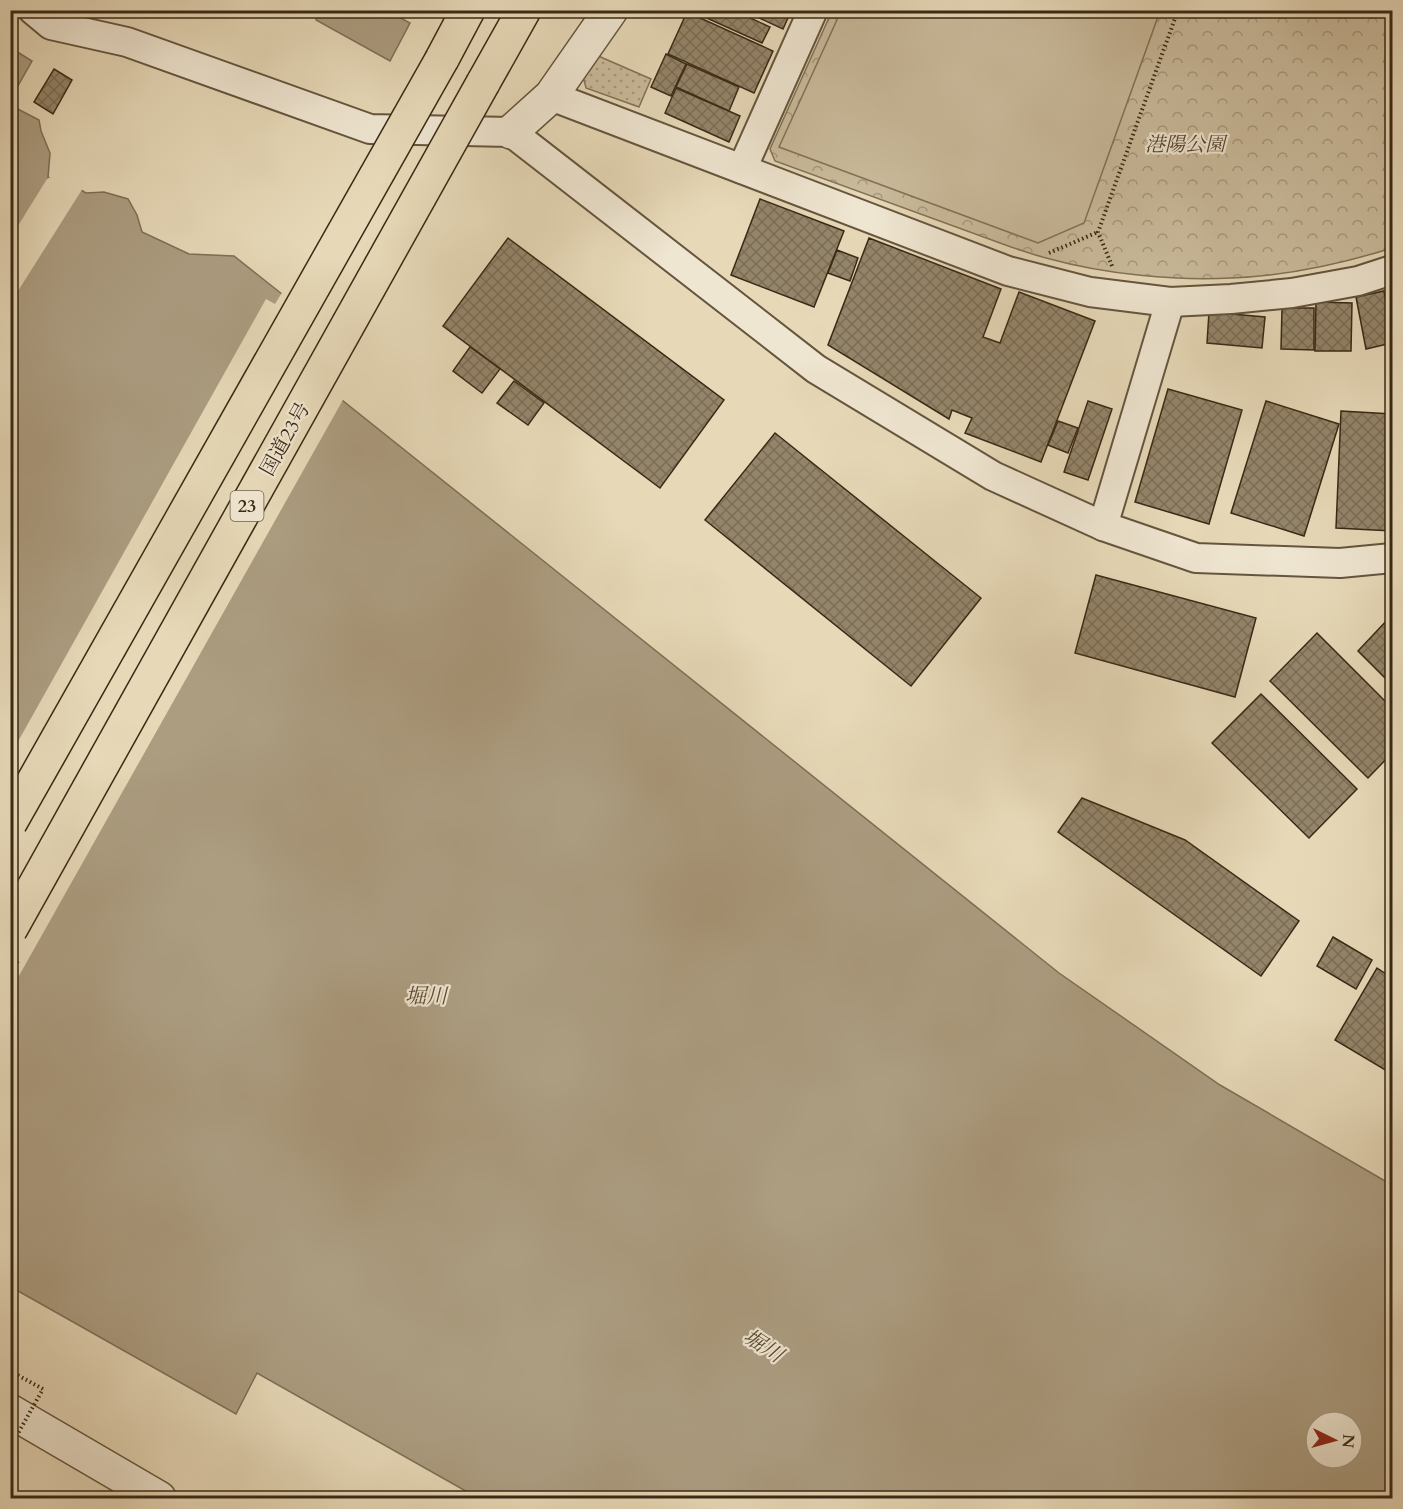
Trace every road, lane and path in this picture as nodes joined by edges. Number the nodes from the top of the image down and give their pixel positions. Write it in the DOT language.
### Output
graph roads {
  1 [pos="33,10"];
  2 [pos="468,10"];
  3 [pos="524,10"];
  4 [pos="611,10"];
  5 [pos="813,10"];
  6 [pos="1178,10"];
  7 [pos="551,96"];
  8 [pos="511,132"];
  9 [pos="742,169"];
  10 [pos="1392,270"];
  11 [pos="1127,297"];
  12 [pos="1170,302"];
  13 [pos="1103,526"];
  14 [pos="1392,558"];
  15 [pos="10,823"];
  16 [pos="10,930"];
  17 [pos="10,1371"];
  18 [pos="10,1411"];
  19 [pos="12,1444"];
  20 [pos="159,1498"];
  1 -- 8 [label="street"];
  2 -- 15 [label="highway, 23, bridge"];
  3 -- 16 [label="highway, 国道23号 / 23, bridge"];
  4 -- 7 [label="street"];
  5 -- 9 [label="street"];
  6 -- 11 [label="path"];
  7 -- 8 [label="street"];
  7 -- 9 [label="street"];
  8 -- 13 [label="street"];
  9 -- 11 [label="street"];
  10 -- 12 [label="street"];
  11 -- 12 [label="street"];
  12 -- 13 [label="street"];
  13 -- 14 [label="street"];
  17 -- 19 [label="path, bridge"];
  18 -- 20 [label="street"];
}
